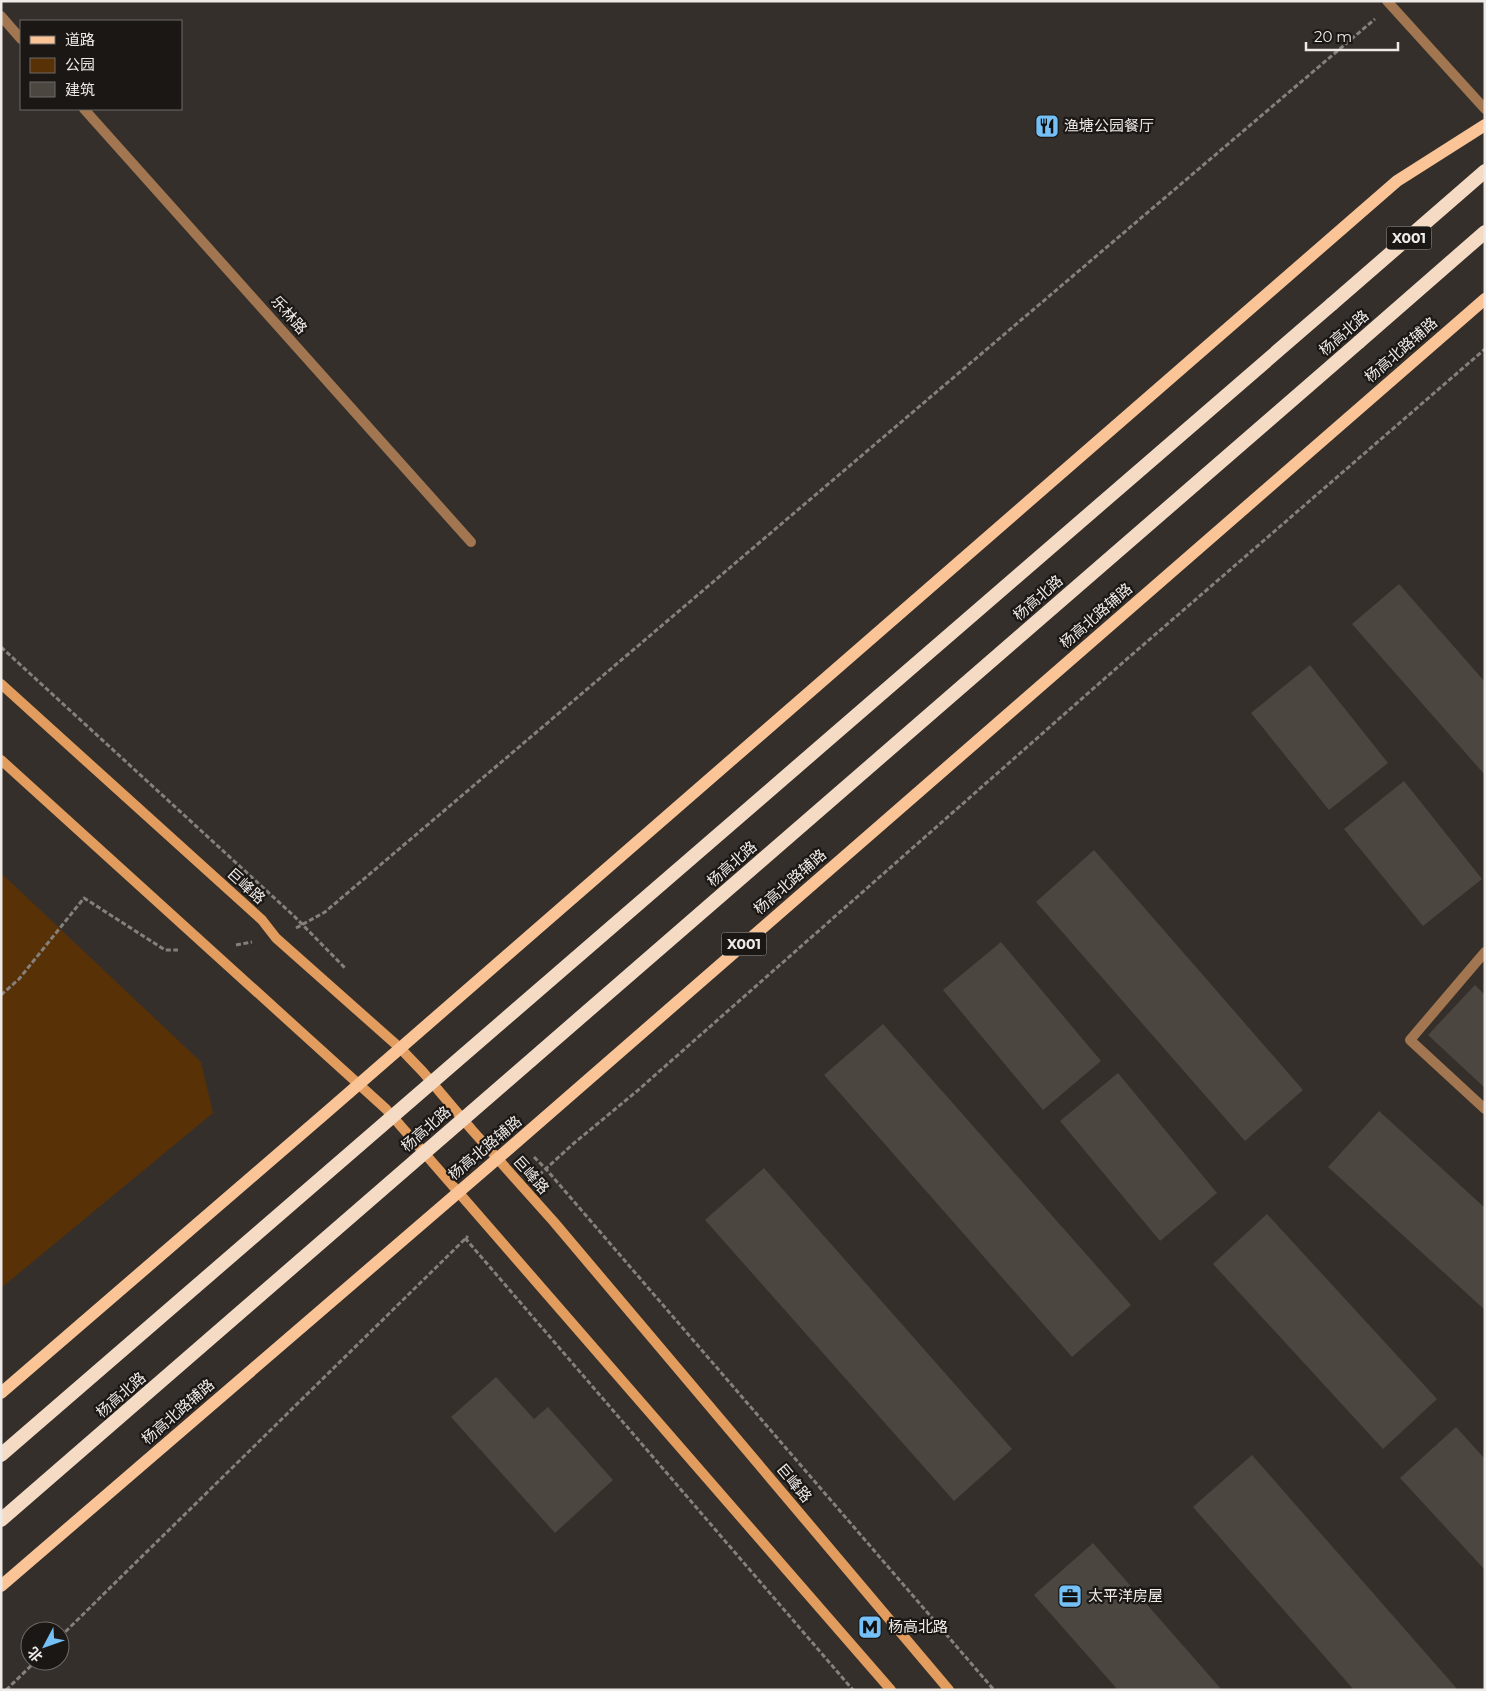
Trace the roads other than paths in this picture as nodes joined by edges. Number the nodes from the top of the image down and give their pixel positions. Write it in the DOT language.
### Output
graph roads {
  1 [pos="1389,3"];
  2 [pos="1,16"];
  3 [pos="20,38"];
  4 [pos="85,110"];
  5 [pos="1485,110"];
  6 [pos="1485,125"];
  7 [pos="1485,171"];
  8 [pos="1485,232"];
  9 [pos="1485,299"];
  10 [pos="472,542"];
  11 [pos="1,684"];
  12 [pos="1,760"];
  13 [pos="1485,952"];
  14 [pos="400,1048"];
  15 [pos="358,1085"];
  16 [pos="1485,1109"];
  17 [pos="497,1159"];
  18 [pos="457,1192"];
  19 [pos="1,1393"];
  20 [pos="1,1455"];
  21 [pos="1,1520"];
  22 [pos="1,1586"];
  23 [pos="891,1690"];
  24 [pos="949,1690"];
  1 -- 5 [label="street"];
  2 -- 3 [label="street"];
  4 -- 10 [label="street, 乐林路"];
  6 -- 14 [label="main road"];
  7 -- 20 [label="highway, 杨高北路 / X001, bridge"];
  8 -- 21 [label="highway, 杨高北路 / X001, bridge"];
  9 -- 17 [label="main road, 杨高北路辅路 / X001"];
  11 -- 14 [label="main road, 巨峰路"];
  12 -- 15 [label="main road"];
  13 -- 16 [label="street"];
  14 -- 15 [label="main road"];
  14 -- 17 [label="main road, 巨峰路"];
  15 -- 18 [label="main road"];
  15 -- 19 [label="main road"];
  17 -- 18 [label="main road, 杨高北路辅路 / X001"];
  17 -- 24 [label="main road, 巨峰路"];
  18 -- 22 [label="main road, 杨高北路辅路 / X001"];
  18 -- 23 [label="main road"];
}
